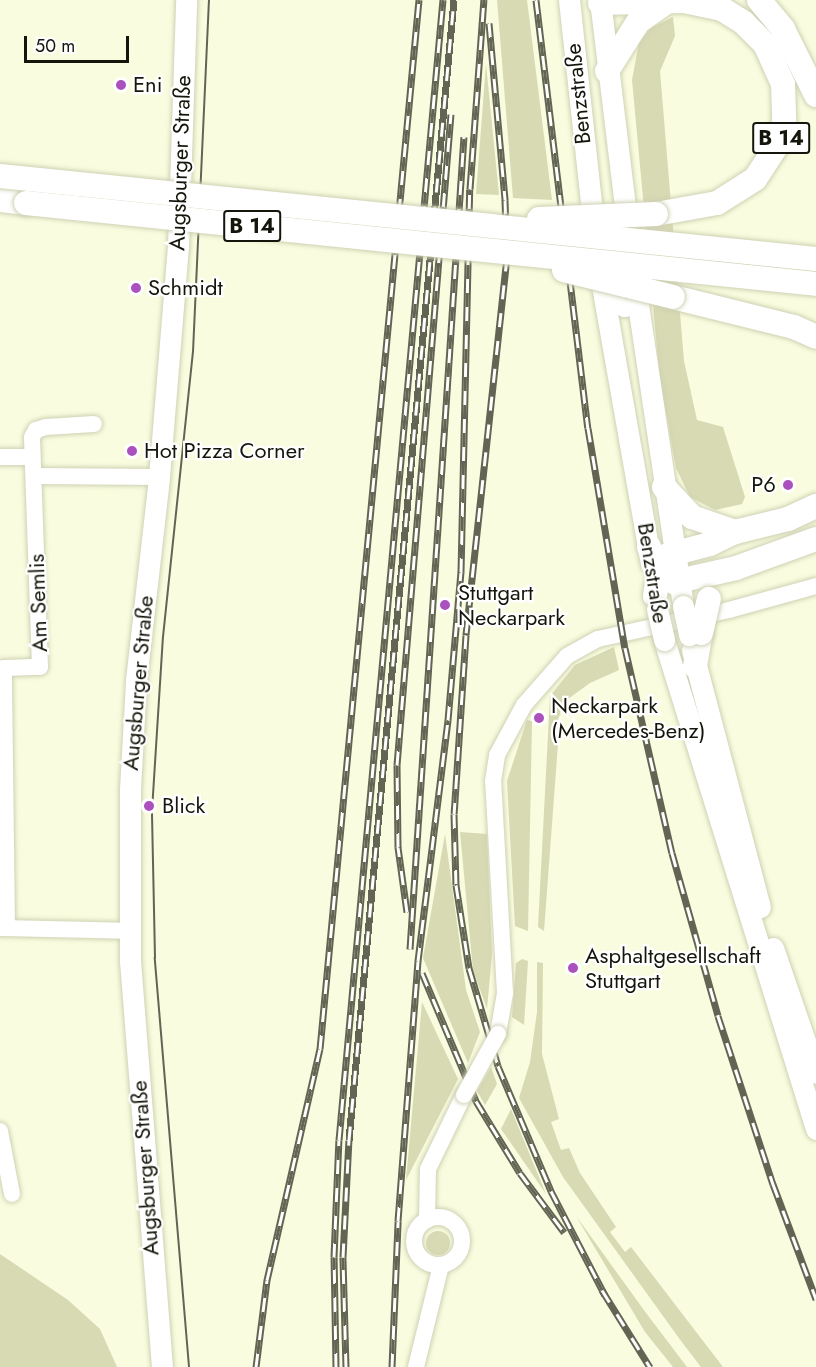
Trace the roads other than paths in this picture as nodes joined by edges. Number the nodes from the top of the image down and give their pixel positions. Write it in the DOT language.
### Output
graph roads {
  1 [pos="186,0"];
  2 [pos="569,0"];
  3 [pos="759,0"];
  4 [pos="597,1"];
  5 [pos="669,2"];
  6 [pos="607,70"];
  7 [pos="575,72"];
  8 [pos="816,95"];
  9 [pos="0,176"];
  10 [pos="0,200"];
  11 [pos="625,212"];
  12 [pos="438,221"];
  13 [pos="477,249"];
  14 [pos="673,258"];
  15 [pos="813,272"];
  16 [pos="600,276"];
  17 [pos="637,304"];
  18 [pos="816,337"];
  19 [pos="94,424"];
  20 [pos="0,457"];
  21 [pos="32,457"];
  22 [pos="34,476"];
  23 [pos="159,477"];
  24 [pos="663,487"];
  25 [pos="816,506"];
  26 [pos="740,531"];
  27 [pos="816,539"];
  28 [pos="649,547"];
  29 [pos="746,565"];
  30 [pos="670,568"];
  31 [pos="816,586"];
  32 [pos="656,603"];
  33 [pos="695,634"];
  34 [pos="695,666"];
  35 [pos="3,928"];
  36 [pos="129,931"];
  37 [pos="816,1073"];
  38 [pos="809,1090"];
  39 [pos="816,1129"];
  40 [pos="0,1131"];
  41 [pos="12,1194"];
  42 [pos="427,1220"];
  43 [pos="441,1265"];
  44 [pos="162,1367"];
  45 [pos="416,1367"];
  1 -- 23 [label="main road, Augsburger Straße"];
  2 -- 7 [label="main road, Benzstraße"];
  3 -- 8 [label="highway, B 14"];
  4 -- 5 [label="highway"];
  4 -- 6 [label="main road, Benzstraße"];
  5 -- 6 [label="highway"];
  5 -- 12 [label="highway, B 14, bridge"];
  6 -- 7 [label="main road"];
  6 -- 11 [label="main road, Benzstraße"];
  7 -- 16 [label="main road, Benzstraße"];
  9 -- 12 [label="highway, B 14, bridge"];
  10 -- 13 [label="highway, B 14, bridge"];
  11 -- 14 [label="street"];
  11 -- 17 [label="main road, Benzstraße"];
  12 -- 15 [label="highway, B 14, bridge"];
  13 -- 15 [label="highway, B 14, bridge"];
  13 -- 18 [label="highway, B 14, bridge"];
  14 -- 15 [label="street"];
  14 -- 17 [label="street"];
  16 -- 17 [label="street"];
  16 -- 28 [label="main road, Benzstraße"];
  17 -- 24 [label="main road, Benzstraße"];
  19 -- 21 [label="street"];
  20 -- 21 [label="street"];
  21 -- 22 [label="street"];
  22 -- 23 [label="street"];
  22 -- 35 [label="street, Am Semlis"];
  23 -- 36 [label="main road, Augsburger Straße"];
  24 -- 26 [label="highway"];
  24 -- 30 [label="main road, Benzstraße"];
  25 -- 26 [label="highway"];
  26 -- 30 [label="highway"];
  27 -- 29 [label="highway"];
  28 -- 30 [label="highway"];
  28 -- 32 [label="main road, Benzstraße"];
  29 -- 30 [label="highway"];
  29 -- 33 [label="highway, bridge"];
  30 -- 32 [label="highway"];
  30 -- 33 [label="main road, Benzstraße, bridge"];
  31 -- 42 [label="street, bridge"];
  32 -- 38 [label="main road, Benzstraße, bridge"];
  33 -- 34 [label="highway"];
  34 -- 37 [label="main road"];
  35 -- 36 [label="street"];
  36 -- 44 [label="main road, Augsburger Straße"];
  38 -- 39 [label="main road, Benzstraße"];
  40 -- 41 [label="street"];
  42 -- 43 [label="street"];
  42 -- 43 [label="street"];
  43 -- 45 [label="street"];
}
